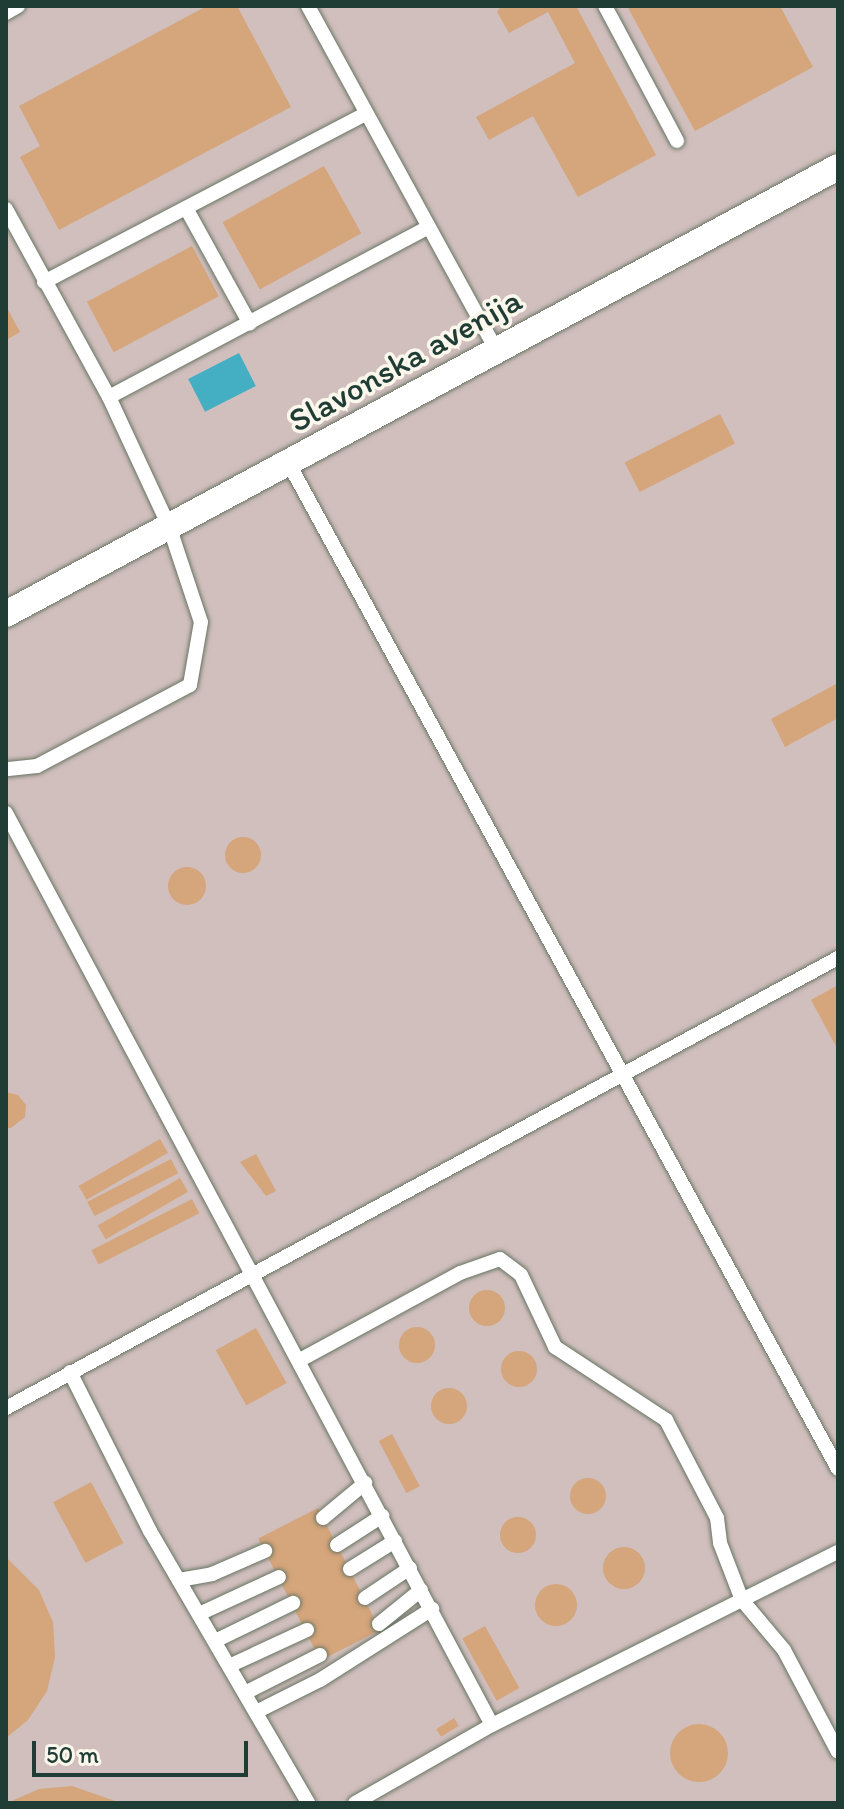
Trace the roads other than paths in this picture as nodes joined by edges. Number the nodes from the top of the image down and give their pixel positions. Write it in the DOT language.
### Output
graph roads {
  1 [pos="18,6"];
  2 [pos="308,6"];
  3 [pos="605,6"];
  4 [pos="6,13"];
  5 [pos="365,114"];
  6 [pos="677,141"];
  7 [pos="838,167"];
  8 [pos="186,208"];
  9 [pos="6,209"];
  10 [pos="427,228"];
  11 [pos="44,282"];
  12 [pos="250,324"];
  13 [pos="497,351"];
  14 [pos="109,397"];
  15 [pos="289,464"];
  16 [pos="169,526"];
  17 [pos="6,614"];
  18 [pos="6,769"];
  19 [pos="6,813"];
  20 [pos="838,958"];
  21 [pos="621,1071"];
  22 [pos="252,1271"];
  23 [pos="300,1360"];
  24 [pos="70,1372"];
  25 [pos="6,1408"];
  26 [pos="838,1469"];
  27 [pos="365,1483"];
  28 [pos="382,1516"];
  29 [pos="323,1518"];
  30 [pos="395,1541"];
  31 [pos="337,1545"];
  32 [pos="265,1551"];
  33 [pos="838,1552"];
  34 [pos="410,1568"];
  35 [pos="350,1569"];
  36 [pos="279,1577"];
  37 [pos="179,1580"];
  38 [pos="421,1590"];
  39 [pos="365,1598"];
  40 [pos="742,1600"];
  41 [pos="293,1603"];
  42 [pos="432,1609"];
  43 [pos="199,1614"];
  44 [pos="379,1624"];
  45 [pos="307,1630"];
  46 [pos="215,1641"];
  47 [pos="320,1655"];
  48 [pos="229,1666"];
  49 [pos="245,1693"];
  50 [pos="256,1712"];
  51 [pos="492,1725"];
  52 [pos="838,1752"];
  53 [pos="308,1803"];
  54 [pos="355,1803"];
  1 -- 4 [label="lane"];
  2 -- 5 [label="lane"];
  3 -- 6 [label="lane"];
  5 -- 8 [label="lane"];
  5 -- 10 [label="lane"];
  7 -- 13 [label="street, Slavonska avenija"];
  8 -- 11 [label="lane"];
  8 -- 12 [label="lane"];
  9 -- 11 [label="lane"];
  10 -- 12 [label="lane"];
  10 -- 13 [label="lane"];
  11 -- 14 [label="lane"];
  12 -- 14 [label="lane"];
  13 -- 15 [label="street, Slavonska avenija"];
  14 -- 16 [label="lane"];
  15 -- 16 [label="street, Slavonska avenija"];
  15 -- 21 [label="lane"];
  16 -- 17 [label="street, Slavonska avenija"];
  16 -- 18 [label="lane"];
  19 -- 22 [label="lane"];
  20 -- 21 [label="lane"];
  21 -- 22 [label="lane"];
  21 -- 26 [label="lane"];
  22 -- 23 [label="lane"];
  22 -- 24 [label="lane"];
  23 -- 27 [label="lane"];
  23 -- 40 [label="lane"];
  24 -- 25 [label="lane"];
  24 -- 37 [label="lane"];
  27 -- 28 [label="lane"];
  27 -- 29 [label="lane"];
  28 -- 30 [label="lane"];
  28 -- 31 [label="lane"];
  30 -- 34 [label="lane"];
  30 -- 35 [label="lane"];
  32 -- 37 [label="lane"];
  33 -- 40 [label="lane"];
  34 -- 38 [label="lane"];
  34 -- 39 [label="lane"];
  36 -- 43 [label="lane"];
  37 -- 43 [label="lane"];
  38 -- 42 [label="lane"];
  38 -- 44 [label="lane"];
  40 -- 51 [label="lane"];
  40 -- 52 [label="lane"];
  41 -- 46 [label="lane"];
  42 -- 50 [label="lane"];
  42 -- 51 [label="lane"];
  43 -- 46 [label="lane"];
  45 -- 48 [label="lane"];
  46 -- 48 [label="lane"];
  47 -- 49 [label="lane"];
  48 -- 49 [label="lane"];
  49 -- 50 [label="lane"];
  50 -- 53 [label="lane"];
  51 -- 54 [label="lane"];
}
